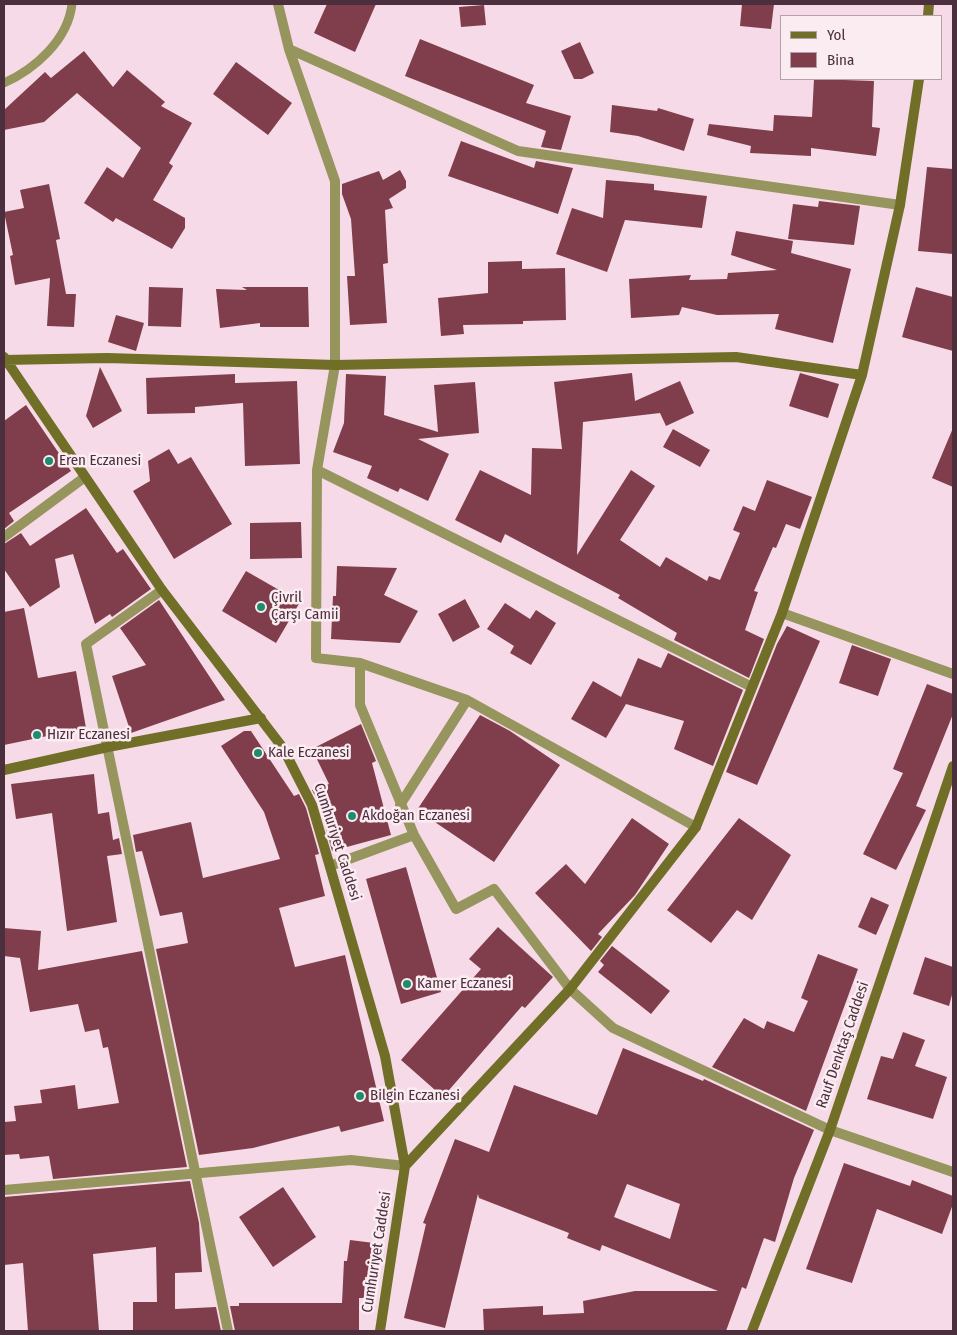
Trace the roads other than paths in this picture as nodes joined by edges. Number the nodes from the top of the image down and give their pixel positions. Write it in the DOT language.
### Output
graph roads {
  1 [pos="72,4"];
  2 [pos="278,4"];
  3 [pos="289,49"];
  4 [pos="919,80"];
  5 [pos="4,83"];
  6 [pos="900,205"];
  7 [pos="4,359"];
  8 [pos="335,365"];
  9 [pos="862,375"];
  10 [pos="317,470"];
  11 [pos="85,477"];
  12 [pos="4,537"];
  13 [pos="162,590"];
  14 [pos="782,613"];
  15 [pos="360,663"];
  16 [pos="953,674"];
  17 [pos="752,687"];
  18 [pos="467,700"];
  19 [pos="261,718"];
  20 [pos="108,747"];
  21 [pos="953,766"];
  22 [pos="4,770"];
  23 [pos="400,805"];
  24 [pos="696,827"];
  25 [pos="414,835"];
  26 [pos="330,866"];
  27 [pos="570,989"];
  28 [pos="830,1130"];
  29 [pos="405,1166"];
  30 [pos="196,1172"];
  31 [pos="953,1172"];
  32 [pos="4,1190"];
  33 [pos="228,1331"];
  34 [pos="380,1331"];
  35 [pos="752,1331"];
  1 -- 5 [label="lane"];
  2 -- 3 [label="street"];
  3 -- 6 [label="street"];
  3 -- 8 [label="street"];
  4 -- 6 [label="street"];
  6 -- 9 [label="street"];
  7 -- 8 [label="street"];
  7 -- 11 [label="street, Cumhuriyet Caddesi"];
  8 -- 9 [label="street"];
  8 -- 10 [label="street"];
  9 -- 14 [label="street"];
  10 -- 15 [label="street"];
  10 -- 17 [label="street"];
  11 -- 12 [label="street"];
  11 -- 13 [label="street, Cumhuriyet Caddesi"];
  13 -- 19 [label="street, Cumhuriyet Caddesi"];
  13 -- 20 [label="street"];
  14 -- 16 [label="street"];
  14 -- 17 [label="street"];
  15 -- 18 [label="street"];
  15 -- 23 [label="street"];
  17 -- 24 [label="street"];
  18 -- 23 [label="street"];
  18 -- 24 [label="street"];
  19 -- 20 [label="street"];
  19 -- 26 [label="street, Cumhuriyet Caddesi"];
  20 -- 22 [label="street"];
  20 -- 30 [label="street"];
  21 -- 28 [label="street, Rauf Denktaş Caddesi"];
  23 -- 25 [label="street"];
  24 -- 27 [label="street"];
  25 -- 26 [label="street"];
  25 -- 27 [label="street"];
  26 -- 29 [label="street, Cumhuriyet Caddesi"];
  27 -- 28 [label="street"];
  27 -- 29 [label="street"];
  28 -- 31 [label="street"];
  28 -- 35 [label="street, Rauf Denktaş Caddesi"];
  29 -- 30 [label="street"];
  29 -- 34 [label="street, Cumhuriyet Caddesi"];
  30 -- 32 [label="street"];
  30 -- 33 [label="street"];
}
